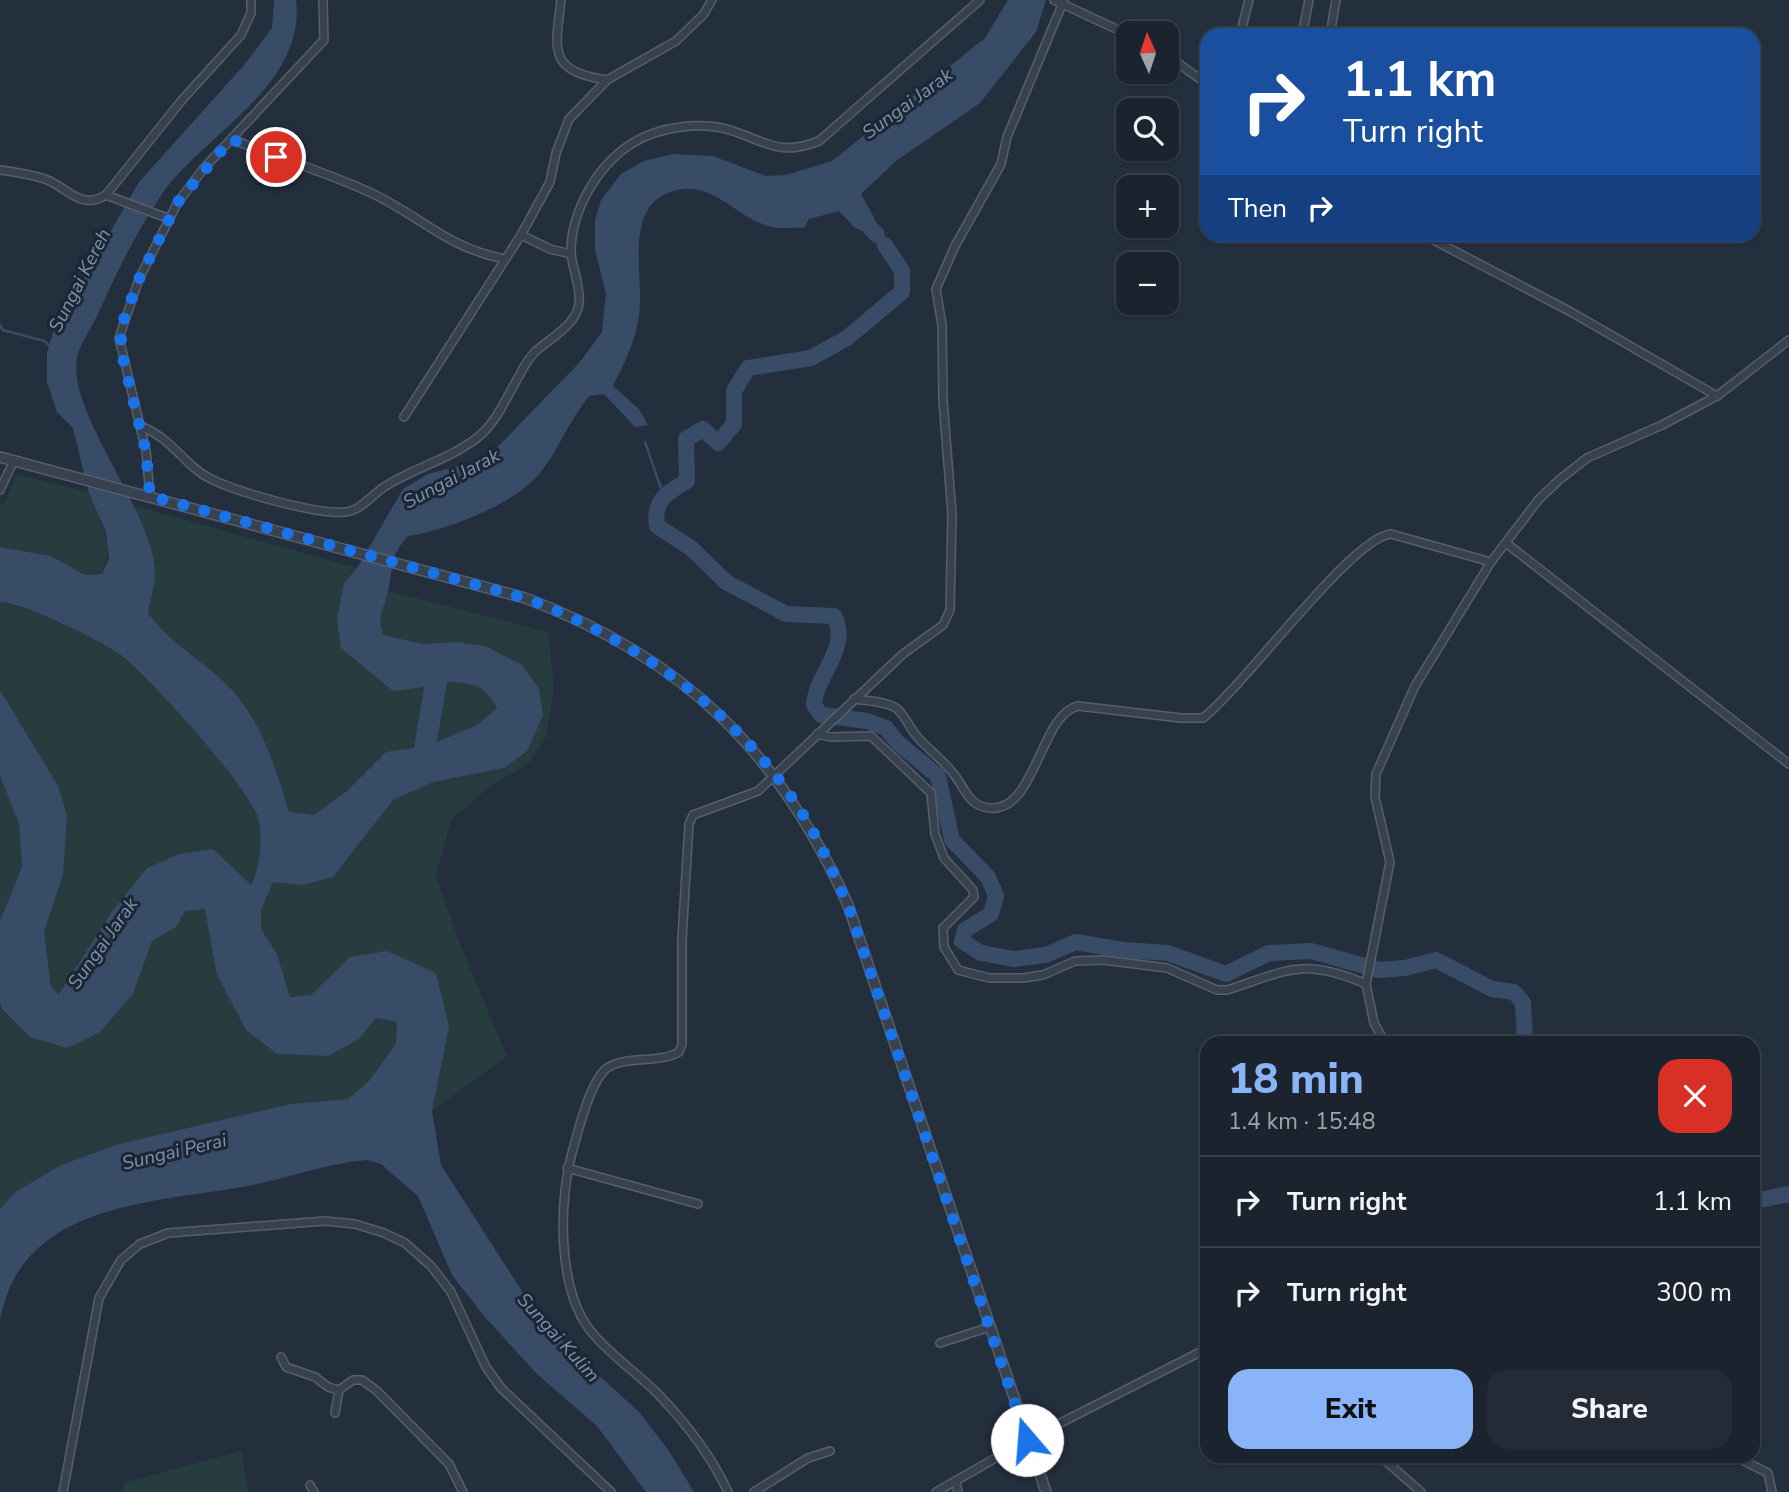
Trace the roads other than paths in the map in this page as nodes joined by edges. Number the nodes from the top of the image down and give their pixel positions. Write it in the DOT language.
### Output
graph roads {
  1 [pos="251,0"];
  2 [pos="323,0"];
  3 [pos="561,0"];
  4 [pos="712,0"];
  5 [pos="980,0"];
  6 [pos="1249,0"];
  7 [pos="1309,0"];
  8 [pos="1336,0"];
  9 [pos="1059,1"];
  10 [pos="1242,28"];
  11 [pos="1303,28"];
  12 [pos="1332,28"];
  13 [pos="1116,29"];
  14 [pos="1180,65"];
  15 [pos="1200,79"];
  16 [pos="607,80"];
  17 [pos="231,139"];
  18 [pos="0,170"];
  19 [pos="106,195"];
  20 [pos="167,218"];
  21 [pos="521,235"];
  22 [pos="1437,242"];
  23 [pos="571,254"];
  24 [pos="505,259"];
  25 [pos="1789,340"];
  26 [pos="1717,396"];
  27 [pos="404,417"];
  28 [pos="140,425"];
  29 [pos="0,457"];
  30 [pos="14,460"];
  31 [pos="0,490"];
  32 [pos="147,495"];
  33 [pos="1506,543"];
  34 [pos="1490,562"];
  35 [pos="854,699"];
  36 [pos="817,734"];
  37 [pos="1789,764"];
  38 [pos="775,776"];
  39 [pos="1366,981"];
  40 [pos="1381,1036"];
  41 [pos="567,1168"];
  42 [pos="698,1204"];
  43 [pos="990,1327"];
  44 [pos="940,1343"];
  45 [pos="1200,1352"];
  46 [pos="281,1357"];
  47 [pos="339,1390"];
  48 [pos="335,1413"];
  49 [pos="1027,1440"];
  50 [pos="830,1451"];
  51 [pos="1388,1463"];
  52 [pos="1752,1463"];
  53 [pos="956,1481"];
  54 [pos="63,1492"];
  55 [pos="463,1492"];
  56 [pos="611,1492"];
  57 [pos="728,1492"];
  58 [pos="754,1492"];
  59 [pos="936,1492"];
  60 [pos="958,1492"];
  61 [pos="1046,1492"];
  62 [pos="1421,1492"];
  63 [pos="1772,1492"];
  1 -- 19 [label="street"];
  2 -- 17 [label="street"];
  3 -- 16 [label="street"];
  4 -- 16 [label="street"];
  5 -- 23 [label="street"];
  6 -- 10 [label="street"];
  7 -- 11 [label="street"];
  8 -- 12 [label="street"];
  9 -- 13 [label="street"];
  9 -- 35 [label="street"];
  14 -- 15 [label="street"];
  16 -- 21 [label="street"];
  17 -- 20 [label="street"];
  17 -- 24 [label="street"];
  18 -- 19 [label="street"];
  19 -- 20 [label="street"];
  20 -- 28 [label="street"];
  21 -- 23 [label="street"];
  21 -- 24 [label="street"];
  22 -- 26 [label="street"];
  23 -- 28 [label="street"];
  24 -- 27 [label="street"];
  25 -- 26 [label="street"];
  26 -- 33 [label="street"];
  28 -- 32 [label="street"];
  29 -- 30 [label="street"];
  30 -- 31 [label="street"];
  30 -- 32 [label="street"];
  32 -- 38 [label="street"];
  33 -- 34 [label="street"];
  33 -- 37 [label="street"];
  34 -- 35 [label="street"];
  34 -- 39 [label="street"];
  35 -- 36 [label="street"];
  36 -- 38 [label="street"];
  36 -- 39 [label="street"];
  38 -- 41 [label="street"];
  38 -- 43 [label="street"];
  39 -- 40 [label="street"];
  41 -- 42 [label="street"];
  41 -- 57 [label="street"];
  43 -- 44 [label="street"];
  43 -- 49 [label="street"];
  45 -- 49 [label="street"];
  46 -- 47 [label="street"];
  47 -- 48 [label="street"];
  47 -- 55 [label="street"];
  49 -- 53 [label="street"];
  49 -- 61 [label="street"];
  50 -- 58 [label="street"];
  51 -- 62 [label="street"];
  52 -- 63 [label="street"];
  53 -- 59 [label="street"];
  53 -- 60 [label="street"];
  54 -- 56 [label="street"];
}
